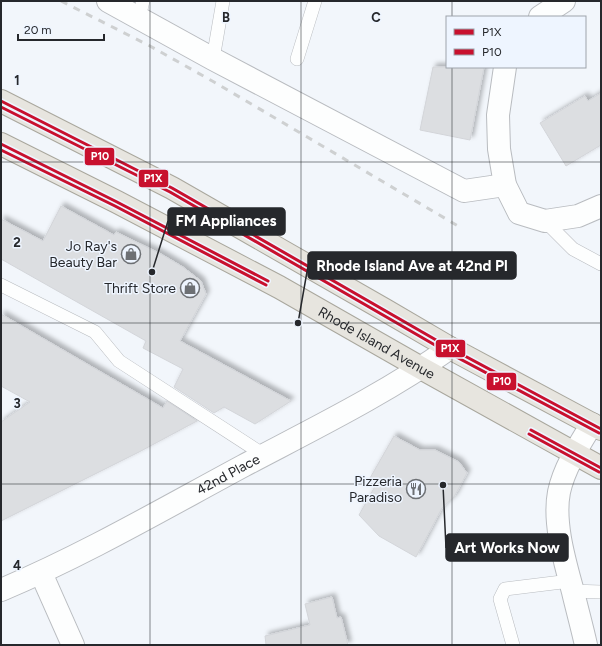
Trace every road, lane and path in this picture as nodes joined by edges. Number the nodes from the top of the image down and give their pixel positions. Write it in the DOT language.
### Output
graph roads {
  1 [pos="108,1"];
  2 [pos="223,1"];
  3 [pos="315,1"];
  4 [pos="564,1"];
  5 [pos="141,10"];
  6 [pos="542,16"];
  7 [pos="297,58"];
  8 [pos="213,59"];
  9 [pos="505,68"];
  10 [pos="1,101"];
  11 [pos="1,144"];
  12 [pos="505,185"];
  13 [pos="601,206"];
  14 [pos="546,221"];
  15 [pos="601,264"];
  16 [pos="1,285"];
  17 [pos="450,348"];
  18 [pos="421,368"];
  19 [pos="596,426"];
  20 [pos="574,454"];
  21 [pos="264,455"];
  22 [pos="601,468"];
  23 [pos="41,573"];
  24 [pos="571,586"];
  25 [pos="1,590"];
  26 [pos="601,592"];
  27 [pos="73,645"];
  28 [pos="513,645"];
  29 [pos="586,645"];
  1 -- 5 [label="street"];
  2 -- 8 [label="lane"];
  3 -- 7 [label="lane"];
  4 -- 6 [label="street"];
  5 -- 8 [label="street"];
  8 -- 12 [label="street"];
  9 -- 12 [label="street"];
  10 -- 17 [label="main road"];
  11 -- 18 [label="main road, Rhode Island Avenue"];
  12 -- 14 [label="street"];
  13 -- 14 [label="street"];
  14 -- 15 [label="lane"];
  16 -- 21 [label="lane"];
  17 -- 18 [label="street, 42nd Place"];
  17 -- 19 [label="main road"];
  18 -- 20 [label="main road, Rhode Island Avenue"];
  18 -- 21 [label="street, 42nd Place"];
  19 -- 20 [label="street"];
  20 -- 22 [label="main road, Rhode Island Avenue"];
  20 -- 24 [label="street"];
  21 -- 23 [label="street, 42nd Place"];
  23 -- 25 [label="street, 42nd Place"];
  23 -- 27 [label="street"];
  24 -- 26 [label="lane"];
  24 -- 28 [label="lane"];
  24 -- 29 [label="street"];
}
